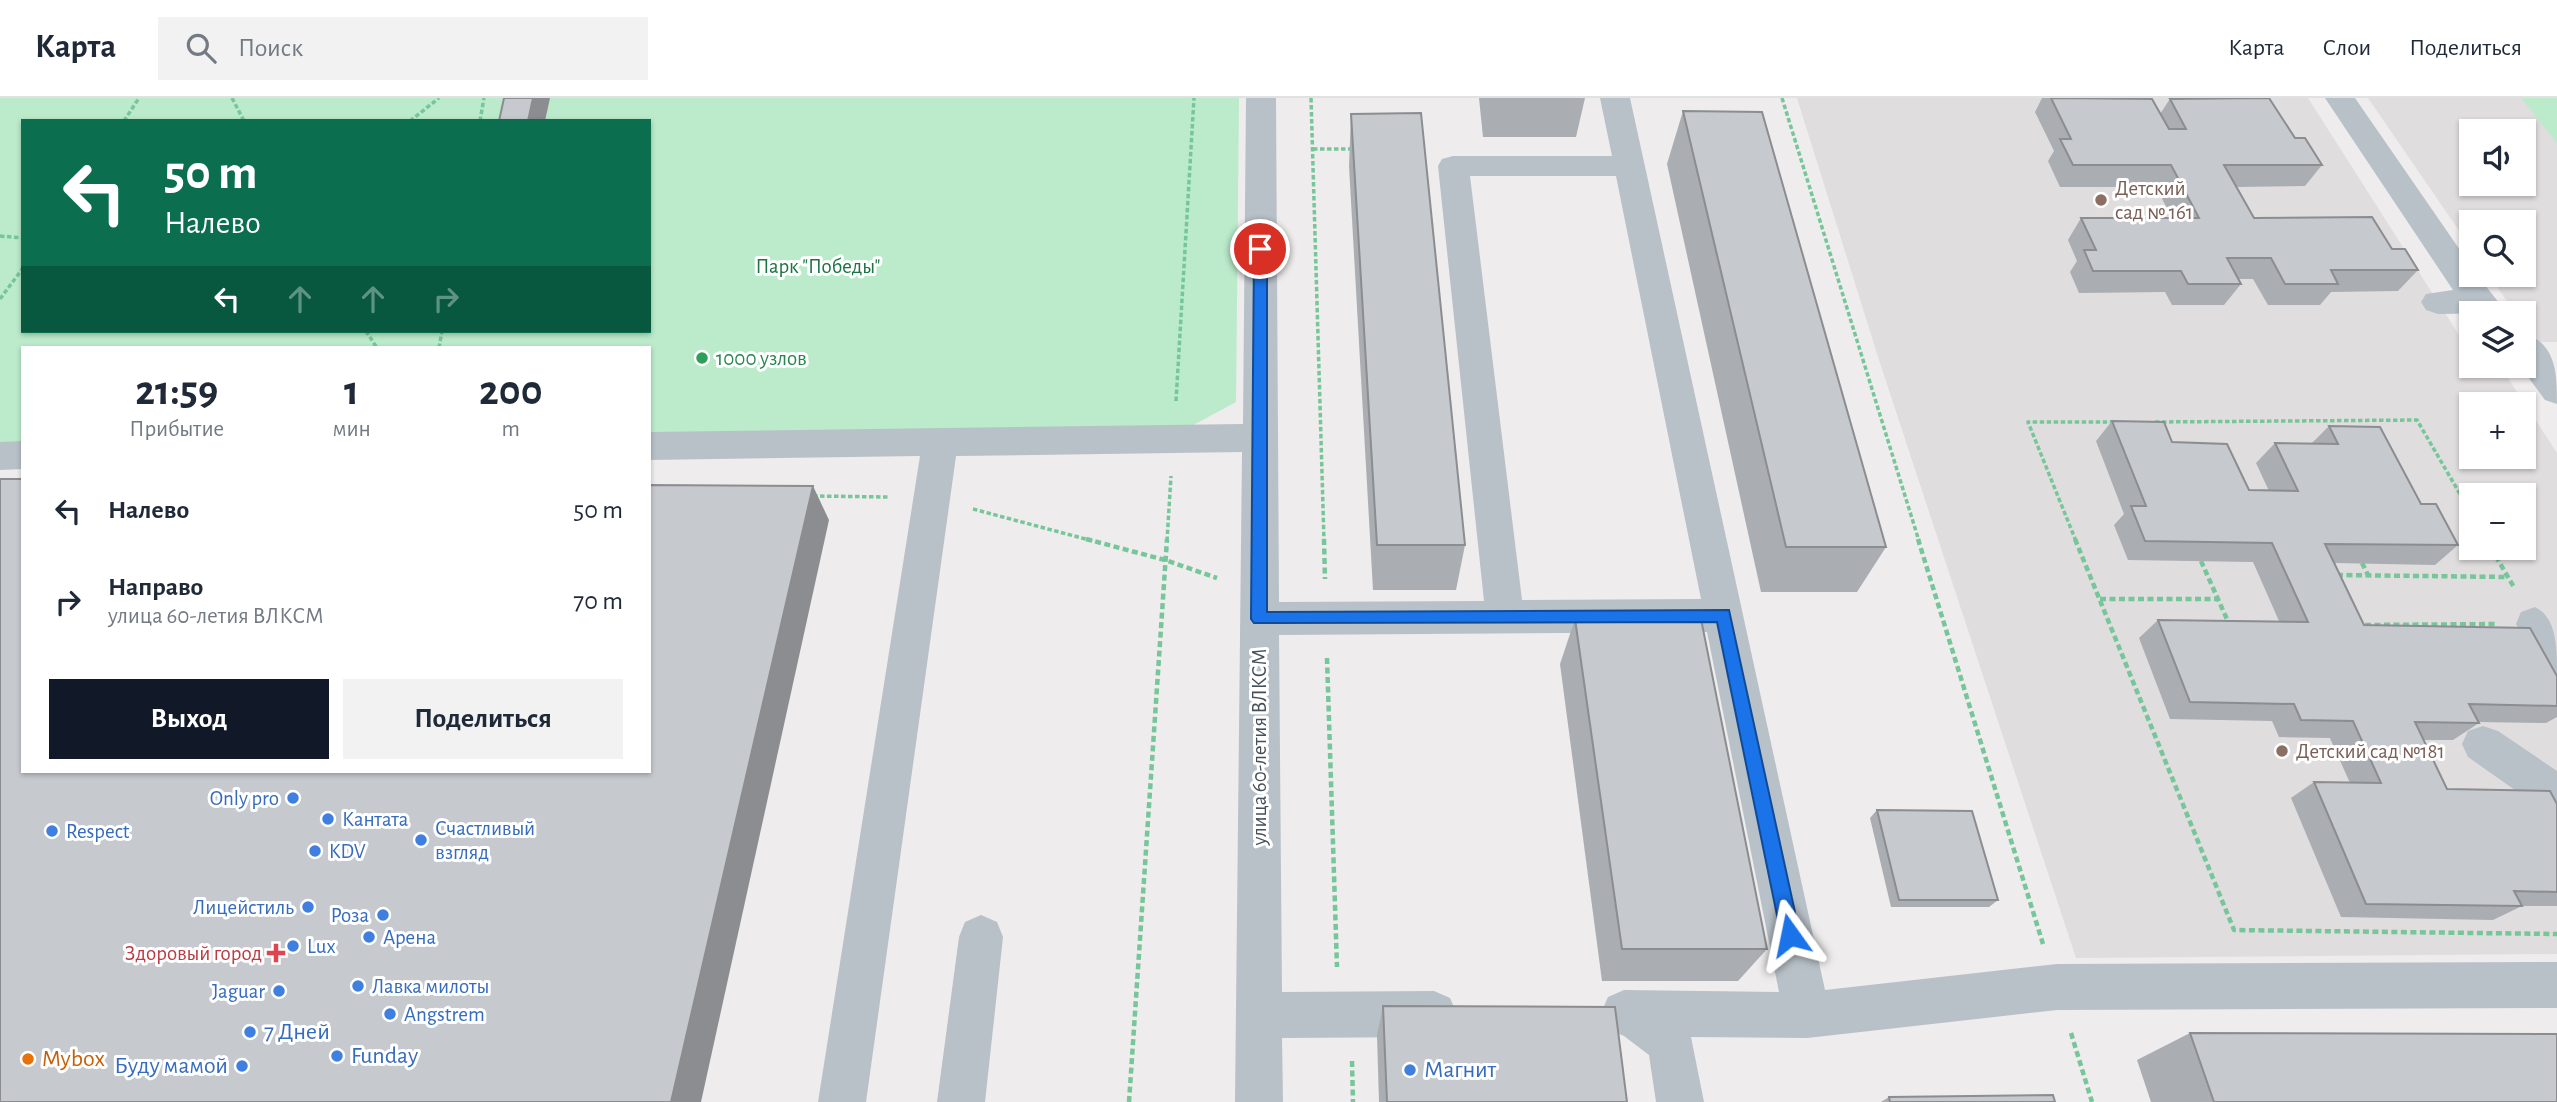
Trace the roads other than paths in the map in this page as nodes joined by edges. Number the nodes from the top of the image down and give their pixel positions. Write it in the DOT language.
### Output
graph roads {
  1 [pos="1261,98"];
  2 [pos="1615,98"];
  3 [pos="2340,98"];
  4 [pos="1630,166"];
  5 [pos="2480,301"];
  6 [pos="2438,302"];
  7 [pos="2459,304"];
  8 [pos="2536,362"];
  9 [pos="2557,391"];
  10 [pos="1260,438"];
  11 [pos="940,442"];
  12 [pos="651,446"];
  13 [pos="21,455"];
  14 [pos="0,456"];
  15 [pos="1259,605"];
  16 [pos="2528,612"];
  17 [pos="1723,615"];
  18 [pos="1505,616"];
  19 [pos="2557,659"];
  20 [pos="2483,744"];
  21 [pos="2557,795"];
  22 [pos="981,937"];
  23 [pos="2557,985"];
  24 [pos="1579,1013"];
  25 [pos="1632,1013"];
  26 [pos="1472,1014"];
  27 [pos="1807,1014"];
  28 [pos="1259,1015"];
  29 [pos="842,1102"];
  30 [pos="961,1102"];
  31 [pos="1259,1102"];
  32 [pos="1680,1102"];
  1 -- 10 [label="street, улица 60-летия ВЛКСМ"];
  2 -- 4 [label="street"];
  3 -- 5 [label="street"];
  4 -- 17 [label="street"];
  4 -- 18 [label="street"];
  6 -- 7 [label="street"];
  8 -- 9 [label="street"];
  10 -- 11 [label="street"];
  10 -- 15 [label="street, улица 60-летия ВЛКСМ"];
  11 -- 12 [label="street"];
  11 -- 29 [label="street"];
  13 -- 14 [label="street"];
  15 -- 18 [label="street"];
  15 -- 28 [label="street, улица 60-летия ВЛКСМ"];
  16 -- 19 [label="street"];
  17 -- 18 [label="street"];
  17 -- 27 [label="street"];
  20 -- 21 [label="street"];
  22 -- 30 [label="street"];
  23 -- 27 [label="street"];
  24 -- 25 [label="street"];
  25 -- 27 [label="street"];
  25 -- 32 [label="street"];
  26 -- 28 [label="street"];
  28 -- 31 [label="street, улица 60-летия ВЛКСМ"];
}
